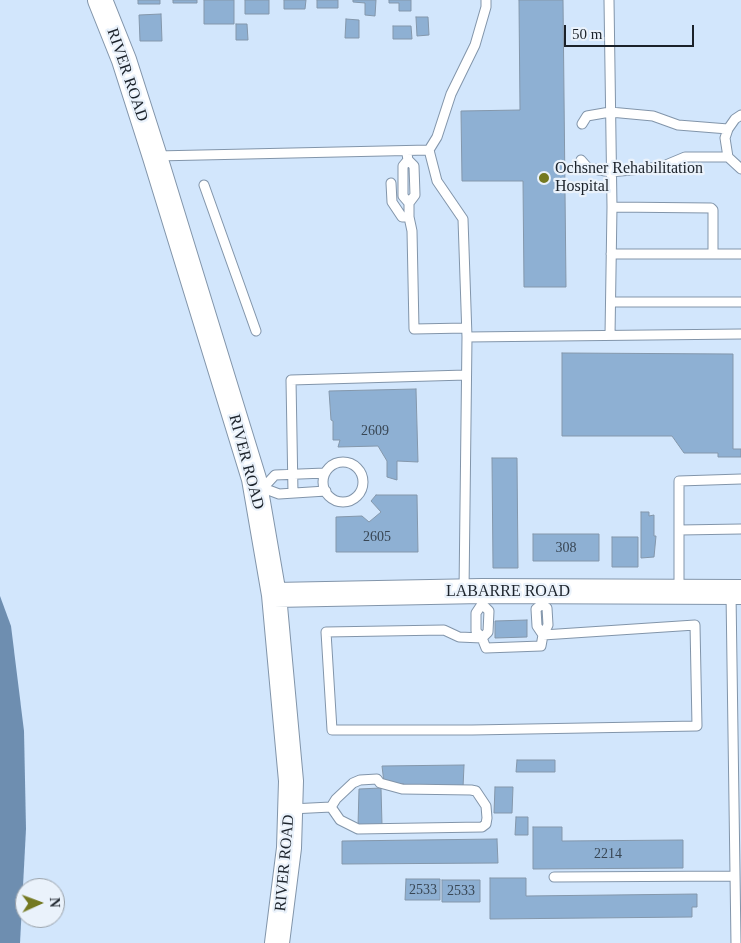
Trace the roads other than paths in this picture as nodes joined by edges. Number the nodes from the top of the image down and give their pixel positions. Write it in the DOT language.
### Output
graph roads {
  1 [pos="100,0"];
  2 [pos="486,0"];
  3 [pos="609,0"];
  4 [pos="610,112"];
  5 [pos="741,114"];
  6 [pos="582,124"];
  7 [pos="728,129"];
  8 [pos="429,150"];
  9 [pos="407,155"];
  10 [pos="155,156"];
  11 [pos="728,157"];
  12 [pos="582,160"];
  13 [pos="741,169"];
  14 [pos="611,172"];
  15 [pos="391,183"];
  16 [pos="204,185"];
  17 [pos="612,207"];
  18 [pos="409,217"];
  19 [pos="611,254"];
  20 [pos="713,254"];
  21 [pos="741,254"];
  22 [pos="611,302"];
  23 [pos="741,302"];
  24 [pos="256,331"];
  25 [pos="467,332"];
  26 [pos="741,334"];
  27 [pos="610,335"];
  28 [pos="466,375"];
  29 [pos="325,473"];
  30 [pos="293,474"];
  31 [pos="741,479"];
  32 [pos="260,488"];
  33 [pos="326,491"];
  34 [pos="293,493"];
  35 [pos="741,529"];
  36 [pos="680,530"];
  37 [pos="679,592"];
  38 [pos="736,592"];
  39 [pos="274,595"];
  40 [pos="476,596"];
  41 [pos="542,598"];
  42 [pos="543,635"];
  43 [pos="482,638"];
  44 [pos="331,807"];
  45 [pos="290,809"];
  46 [pos="734,876"];
  47 [pos="554,878"];
  48 [pos="277,943"];
  49 [pos="736,943"];
  1 -- 10 [label="main road, RIVER ROAD"];
  2 -- 8 [label="lane"];
  3 -- 4 [label="lane"];
  4 -- 6 [label="lane"];
  4 -- 7 [label="lane"];
  4 -- 14 [label="lane"];
  5 -- 7 [label="lane"];
  7 -- 11 [label="lane"];
  8 -- 9 [label="lane"];
  8 -- 25 [label="lane"];
  9 -- 10 [label="lane"];
  9 -- 18 [label="lane"];
  10 -- 32 [label="main road, RIVER ROAD"];
  11 -- 13 [label="lane"];
  11 -- 14 [label="lane"];
  12 -- 14 [label="lane"];
  14 -- 17 [label="lane"];
  15 -- 18 [label="lane"];
  16 -- 24 [label="lane"];
  17 -- 19 [label="lane"];
  17 -- 20 [label="lane"];
  18 -- 25 [label="lane"];
  19 -- 20 [label="lane"];
  19 -- 22 [label="lane"];
  20 -- 21 [label="lane"];
  22 -- 23 [label="lane"];
  22 -- 27 [label="lane"];
  25 -- 27 [label="lane"];
  25 -- 28 [label="lane"];
  26 -- 27 [label="lane"];
  28 -- 30 [label="lane"];
  28 -- 40 [label="lane"];
  29 -- 30 [label="lane"];
  29 -- 33 [label="lane"];
  29 -- 33 [label="lane"];
  30 -- 32 [label="lane"];
  30 -- 34 [label="lane"];
  31 -- 36 [label="lane"];
  32 -- 34 [label="lane"];
  32 -- 39 [label="main road, RIVER ROAD"];
  33 -- 34 [label="lane"];
  35 -- 36 [label="lane"];
  36 -- 37 [label="lane"];
  37 -- 38 [label="main road, LABARRE ROAD"];
  37 -- 41 [label="main road, LABARRE ROAD"];
  38 -- 46 [label="lane"];
  39 -- 40 [label="main road, LABARRE ROAD"];
  39 -- 45 [label="main road, RIVER ROAD"];
  40 -- 41 [label="main road, LABARRE ROAD"];
  40 -- 43 [label="lane"];
  41 -- 42 [label="lane"];
  42 -- 43 [label="lane"];
  42 -- 43 [label="lane"];
  44 -- 44 [label="lane"];
  44 -- 45 [label="lane"];
  45 -- 48 [label="main road, RIVER ROAD"];
  46 -- 47 [label="lane"];
  46 -- 49 [label="lane"];
}
